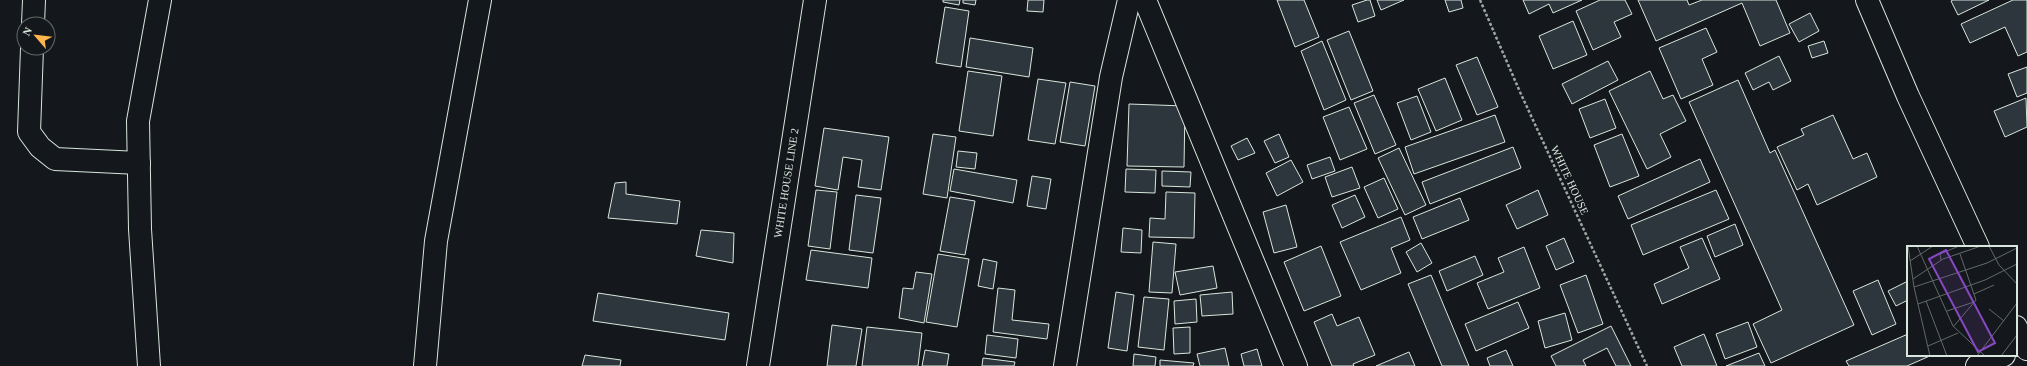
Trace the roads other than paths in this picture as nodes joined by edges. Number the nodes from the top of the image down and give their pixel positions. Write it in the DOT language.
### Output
graph roads {
  1 [pos="34,0"];
  2 [pos="160,0"];
  3 [pos="480,0"];
  4 [pos="815,0"];
  5 [pos="1129,0"];
  6 [pos="1145,0"];
  7 [pos="1867,0"];
  8 [pos="33,16"];
  9 [pos="32,56"];
  10 [pos="139,163"];
  11 [pos="1978,246"];
  12 [pos="2002,356"];
  13 [pos="149,366"];
  14 [pos="426,366"];
  15 [pos="758,366"];
  16 [pos="1065,366"];
  17 [pos="1296,366"];
  18 [pos="1977,366"];
  1 -- 8 [label="street"];
  2 -- 10 [label="street"];
  3 -- 14 [label="street"];
  4 -- 15 [label="street, WHITE HOUSE LINE 2"];
  5 -- 16 [label="street"];
  6 -- 17 [label="street"];
  7 -- 11 [label="street"];
  9 -- 10 [label="street"];
  10 -- 13 [label="street"];
  12 -- 18 [label="street"];
}
